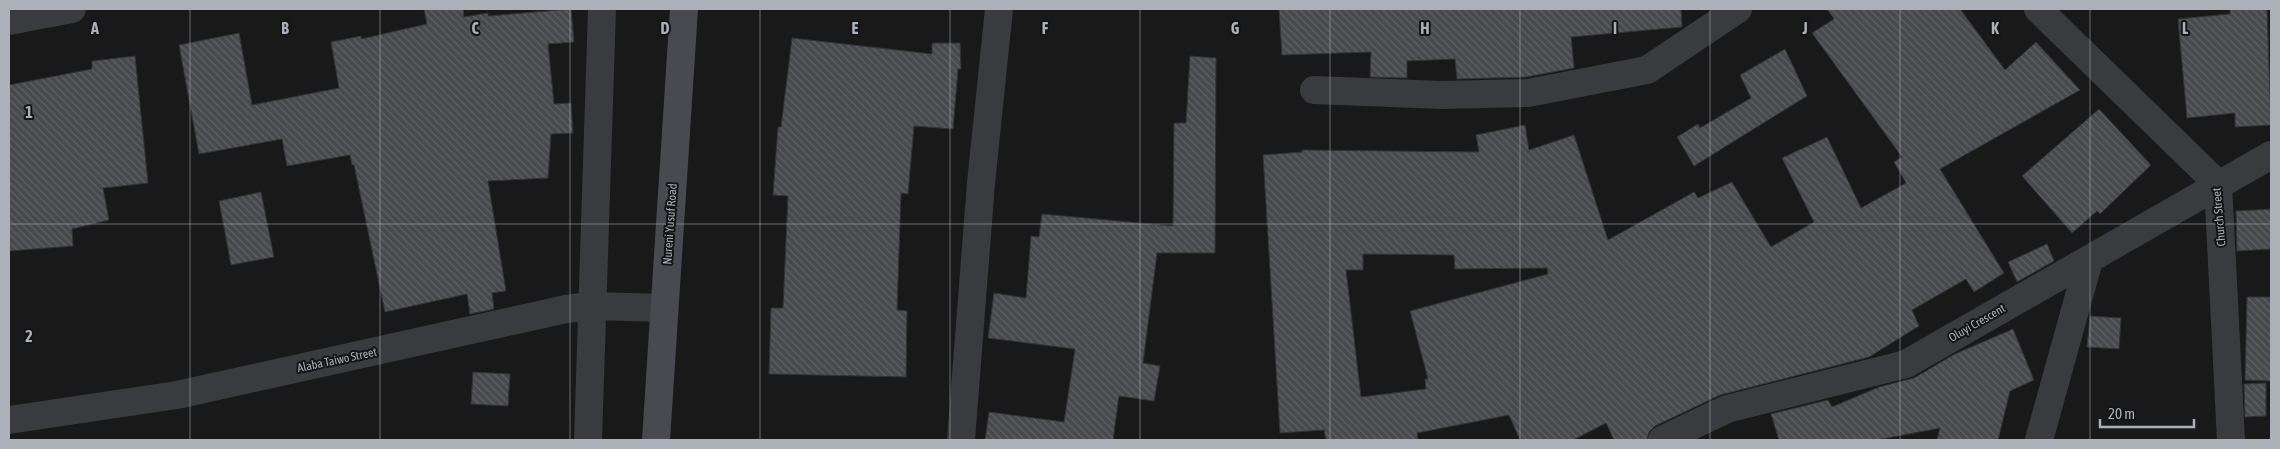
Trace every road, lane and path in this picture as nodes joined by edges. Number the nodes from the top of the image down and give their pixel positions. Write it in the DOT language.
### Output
graph roads {
  1 [pos="72,9"];
  2 [pos="602,9"];
  3 [pos="684,9"];
  4 [pos="999,9"];
  5 [pos="1738,9"];
  6 [pos="2038,9"];
  7 [pos="9,21"];
  8 [pos="1314,90"];
  9 [pos="2271,155"];
  10 [pos="2218,184"];
  11 [pos="2089,260"];
  12 [pos="591,306"];
  13 [pos="664,308"];
  14 [pos="9,420"];
  15 [pos="588,440"];
  16 [pos="656,440"];
  17 [pos="961,440"];
  18 [pos="1662,440"];
  19 [pos="2039,440"];
  20 [pos="2231,440"];
  1 -- 7 [label="street"];
  2 -- 12 [label="street"];
  3 -- 13 [label="street, Nureni Yusuf Road"];
  4 -- 17 [label="street"];
  5 -- 8 [label="street"];
  6 -- 10 [label="street, Church Street"];
  9 -- 10 [label="street, Oluyi Crescent"];
  10 -- 11 [label="street, Oluyi Crescent"];
  10 -- 20 [label="street, Church Street"];
  11 -- 18 [label="street, Oluyi Crescent"];
  11 -- 19 [label="street"];
  12 -- 13 [label="street, Alaba Taiwo Street"];
  12 -- 14 [label="street, Alaba Taiwo Street"];
  12 -- 15 [label="street"];
  13 -- 16 [label="street, Nureni Yusuf Road"];
}
